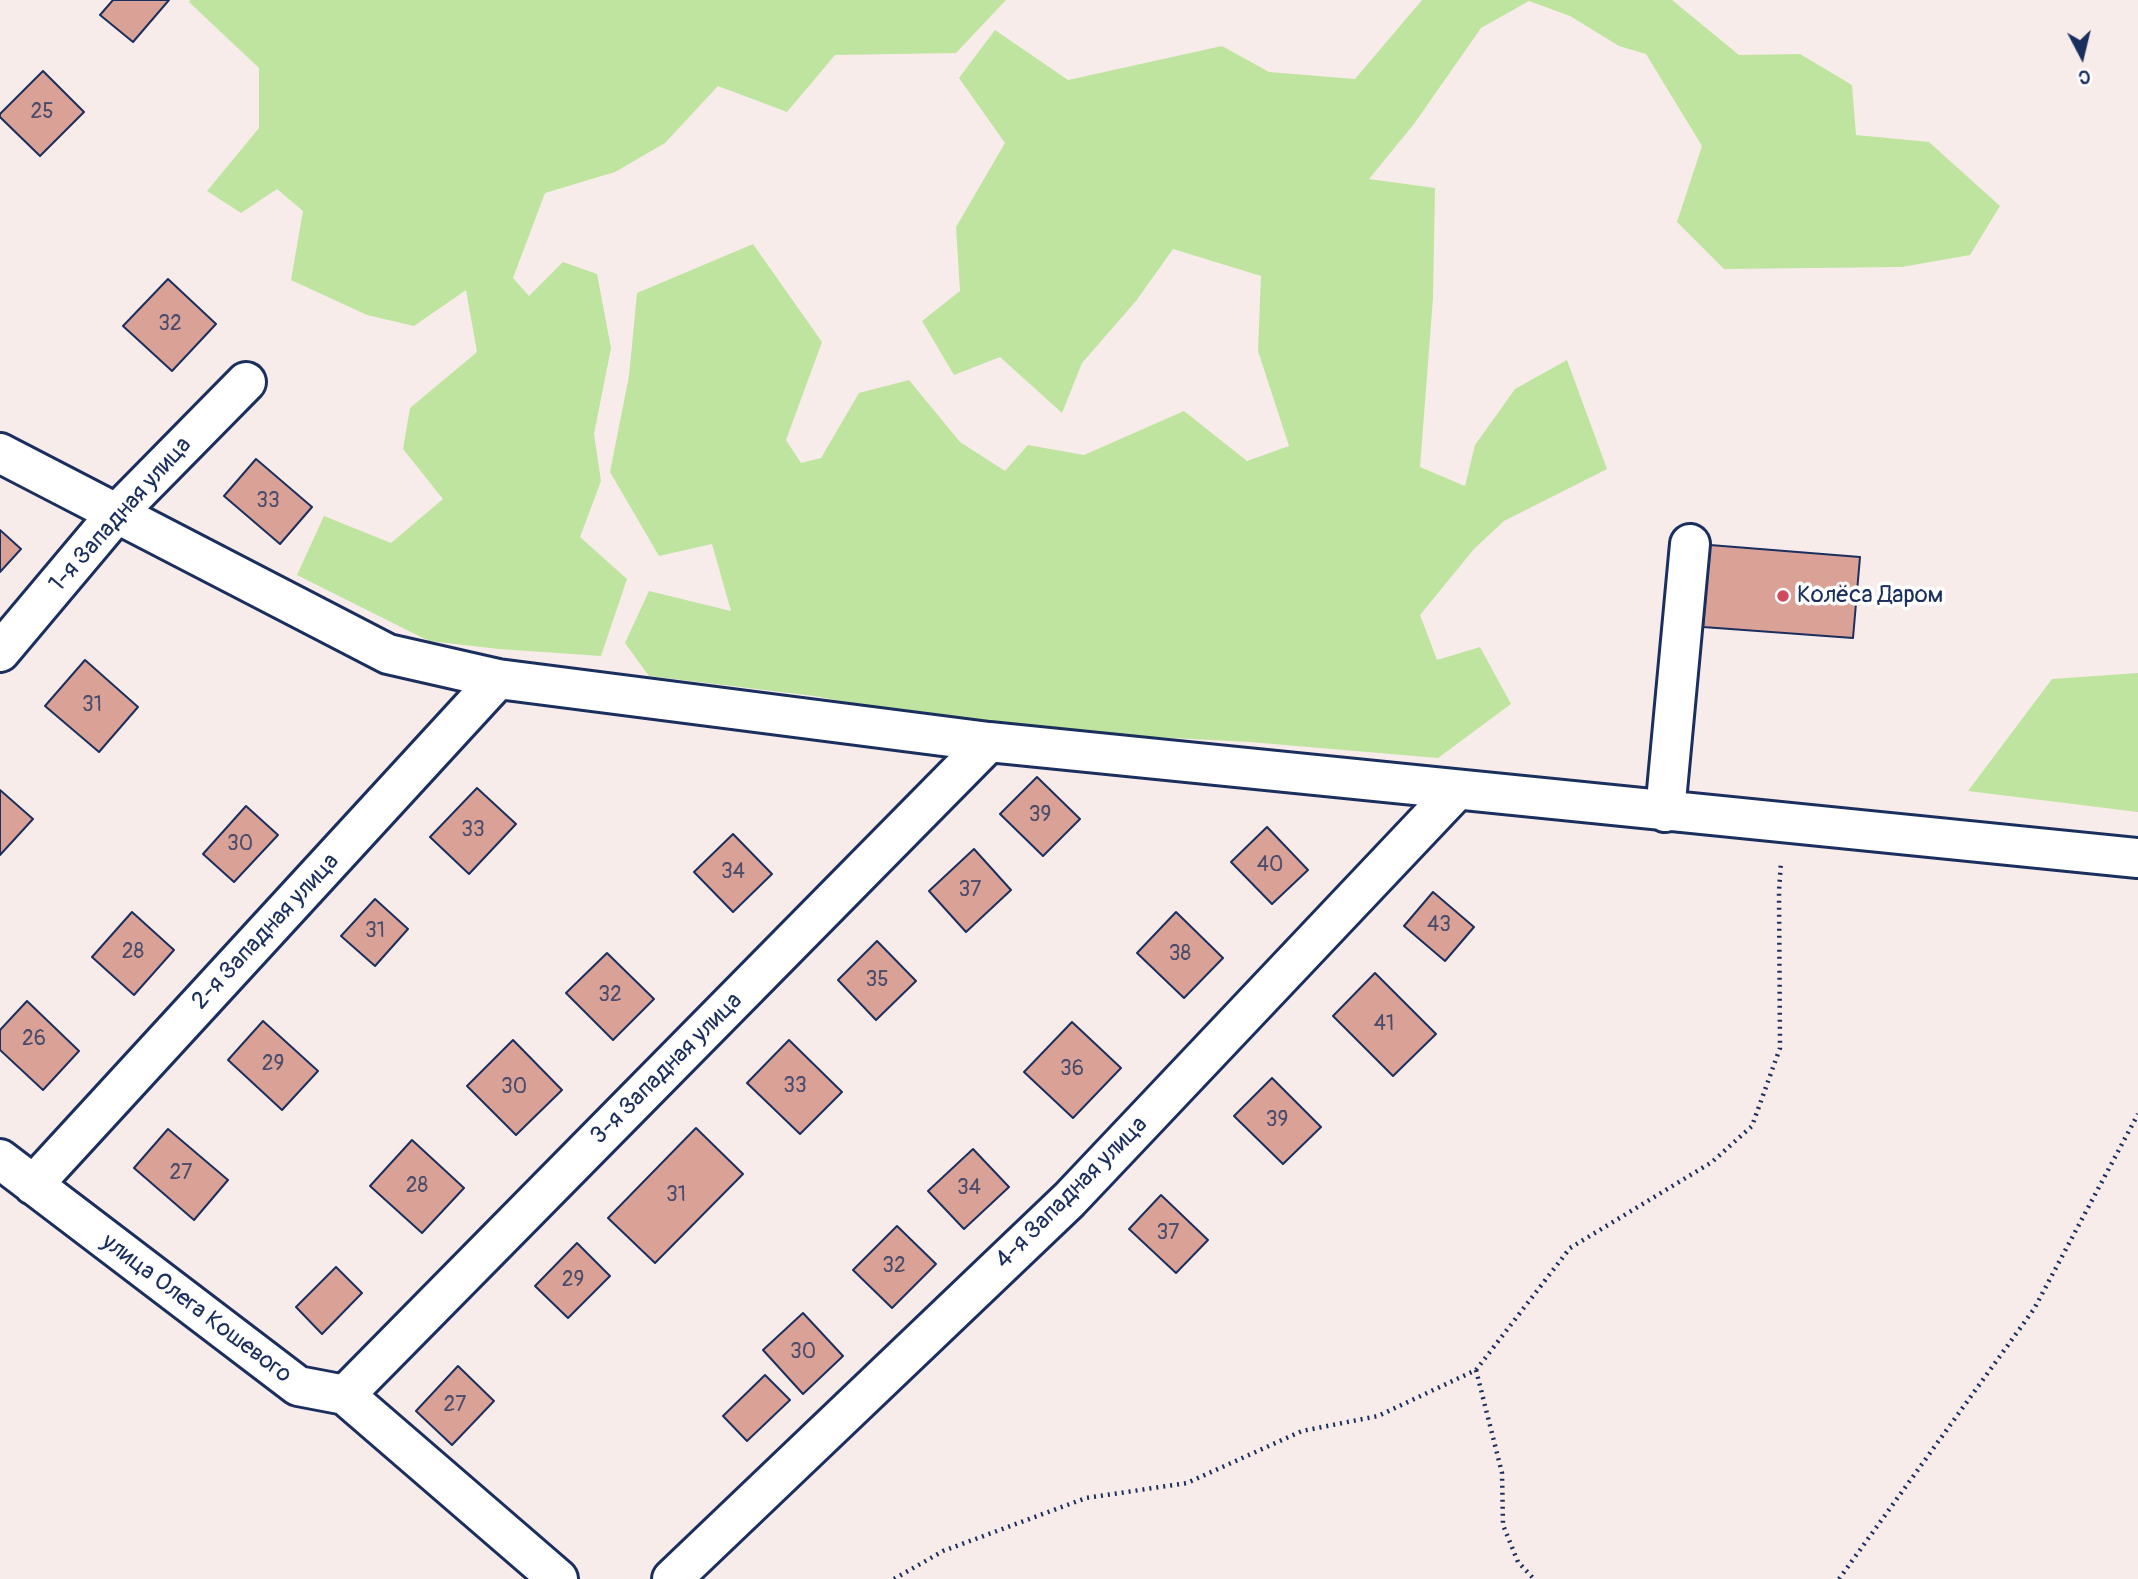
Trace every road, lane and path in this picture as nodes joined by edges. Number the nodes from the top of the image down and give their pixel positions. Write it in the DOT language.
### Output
graph roads {
  1 [pos="246,382"];
  2 [pos="0,453"];
  3 [pos="116,514"];
  4 [pos="1690,544"];
  5 [pos="0,652"];
  6 [pos="498,680"];
  7 [pos="989,743"];
  8 [pos="1456,791"];
  9 [pos="1665,812"];
  10 [pos="1784,823"];
  11 [pos="2138,858"];
  12 [pos="2138,1114"];
  13 [pos="0,1159"];
  14 [pos="33,1185"];
  15 [pos="1476,1370"];
  16 [pos="345,1395"];
  17 [pos="558,1579"];
  18 [pos="672,1579"];
  19 [pos="894,1579"];
  20 [pos="1534,1579"];
  21 [pos="1839,1579"];
  1 -- 3 [label="street, 1-я Западная улица"];
  2 -- 3 [label="street"];
  3 -- 5 [label="street, 1-я Западная улица"];
  3 -- 6 [label="street"];
  4 -- 9 [label="street"];
  6 -- 7 [label="street"];
  6 -- 14 [label="street, 2-я Западная улица"];
  7 -- 8 [label="street"];
  7 -- 16 [label="street, 3-я Западная улица"];
  8 -- 9 [label="street"];
  8 -- 18 [label="street, 4-я Западная улица"];
  9 -- 10 [label="street"];
  10 -- 11 [label="street"];
  10 -- 15 [label="path"];
  12 -- 21 [label="path"];
  13 -- 14 [label="street, улица Олега Кошевого"];
  14 -- 16 [label="street, улица Олега Кошевого"];
  15 -- 19 [label="path"];
  15 -- 20 [label="path"];
  16 -- 17 [label="street, улица Олега Кошевого"];
}
